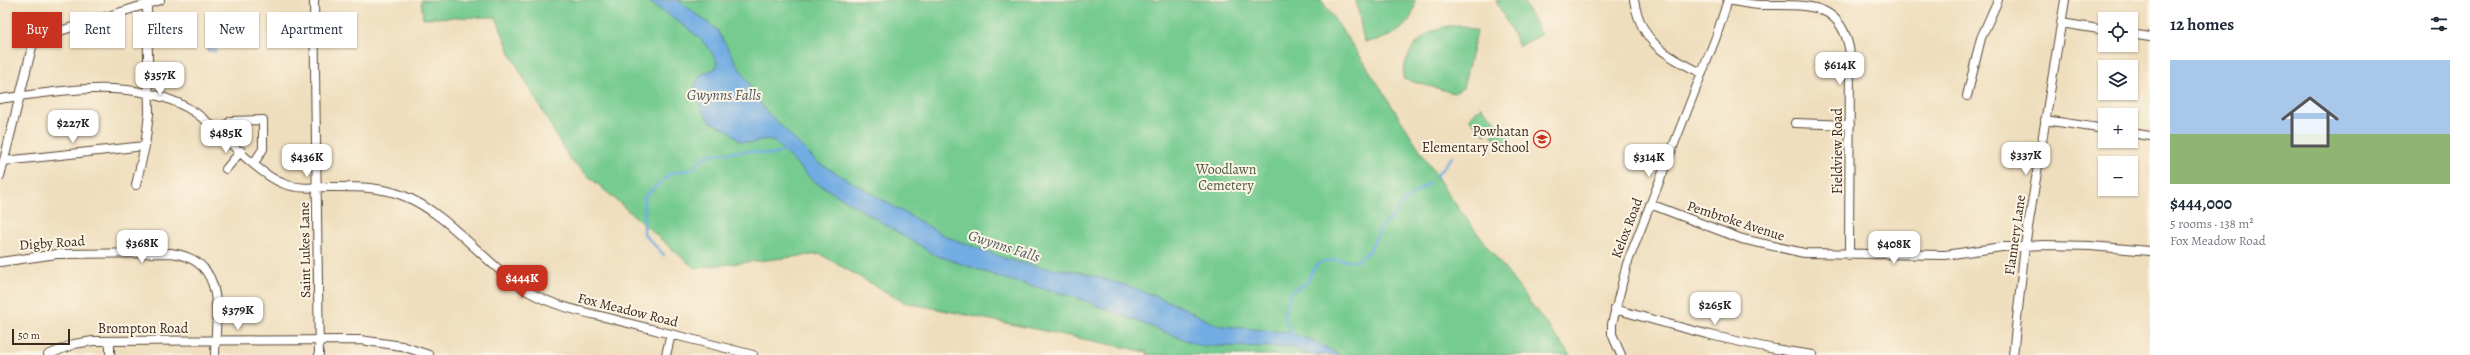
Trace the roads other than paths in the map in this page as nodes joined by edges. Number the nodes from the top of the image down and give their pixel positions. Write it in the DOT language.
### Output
graph roads {
  1 [pos="160,0"];
  2 [pos="314,0"];
  3 [pos="1634,0"];
  4 [pos="1728,0"];
  5 [pos="1998,0"];
  6 [pos="2065,0"];
  7 [pos="147,4"];
  8 [pos="2061,24"];
  9 [pos="2098,29"];
  10 [pos="2138,35"];
  11 [pos="2150,37"];
  12 [pos="1702,73"];
  13 [pos="150,94"];
  14 [pos="20,96"];
  15 [pos="1967,96"];
  16 [pos="0,99"];
  17 [pos="2045,120"];
  18 [pos="1795,123"];
  19 [pos="1850,125"];
  20 [pos="2098,128"];
  21 [pos="219,132"];
  22 [pos="2138,134"];
  23 [pos="2150,136"];
  24 [pos="145,146"];
  25 [pos="241,151"];
  26 [pos="4,161"];
  27 [pos="254,163"];
  28 [pos="226,170"];
  29 [pos="0,176"];
  30 [pos="136,185"];
  31 [pos="317,188"];
  32 [pos="1650,204"];
  33 [pos="2025,246"];
  34 [pos="2150,251"];
  35 [pos="1850,255"];
  36 [pos="0,262"];
  37 [pos="1615,309"];
  38 [pos="671,334"];
  39 [pos="319,340"];
  40 [pos="216,341"];
  41 [pos="110,342"];
  42 [pos="1772,352"];
  43 [pos="48,355"];
  44 [pos="110,355"];
  45 [pos="216,355"];
  46 [pos="319,355"];
  47 [pos="430,355"];
  48 [pos="666,355"];
  49 [pos="753,355"];
  50 [pos="1621,355"];
  51 [pos="1813,355"];
  52 [pos="2013,355"];
  1 -- 7 [label="street"];
  2 -- 31 [label="street, Saint Lukes Lane"];
  3 -- 12 [label="street"];
  4 -- 12 [label="street, Kelox Road"];
  4 -- 19 [label="street, Fieldview Road"];
  5 -- 15 [label="street"];
  6 -- 8 [label="street, Flannery Lane"];
  7 -- 13 [label="street"];
  7 -- 14 [label="street"];
  8 -- 9 [label="street"];
  8 -- 17 [label="street, Flannery Lane"];
  10 -- 11 [label="street"];
  12 -- 32 [label="street, Kelox Road"];
  13 -- 14 [label="street, Fox Meadow Road"];
  13 -- 21 [label="street, Fox Meadow Road"];
  13 -- 24 [label="street"];
  14 -- 16 [label="street, Fox Meadow Road"];
  14 -- 26 [label="street"];
  17 -- 20 [label="street"];
  17 -- 33 [label="street, Flannery Lane"];
  18 -- 19 [label="street"];
  19 -- 35 [label="street, Fieldview Road"];
  21 -- 25 [label="street, Fox Meadow Road"];
  21 -- 27 [label="street"];
  22 -- 23 [label="street"];
  24 -- 26 [label="street"];
  24 -- 30 [label="street"];
  25 -- 27 [label="street, Fox Meadow Road"];
  25 -- 28 [label="street"];
  26 -- 29 [label="street"];
  27 -- 31 [label="street, Fox Meadow Road"];
  31 -- 38 [label="street, Fox Meadow Road"];
  31 -- 39 [label="street, Saint Lukes Lane"];
  32 -- 35 [label="street, Pembroke Avenue"];
  32 -- 37 [label="street, Kelox Road"];
  33 -- 34 [label="street, Pembroke Avenue"];
  33 -- 35 [label="street, Pembroke Avenue"];
  33 -- 52 [label="street, Flannery Lane"];
  36 -- 40 [label="street, Digby Road"];
  37 -- 42 [label="street"];
  37 -- 50 [label="street, Kelox Road"];
  38 -- 48 [label="street"];
  38 -- 49 [label="street, Fox Meadow Road"];
  39 -- 40 [label="street, Brompton Road"];
  39 -- 46 [label="street, Saint Lukes Lane"];
  39 -- 47 [label="street, Brompton Road"];
  40 -- 41 [label="street, Brompton Road"];
  40 -- 45 [label="street, Digby Road"];
  41 -- 43 [label="street, Brompton Road"];
  41 -- 44 [label="street"];
  42 -- 51 [label="street"];
}
